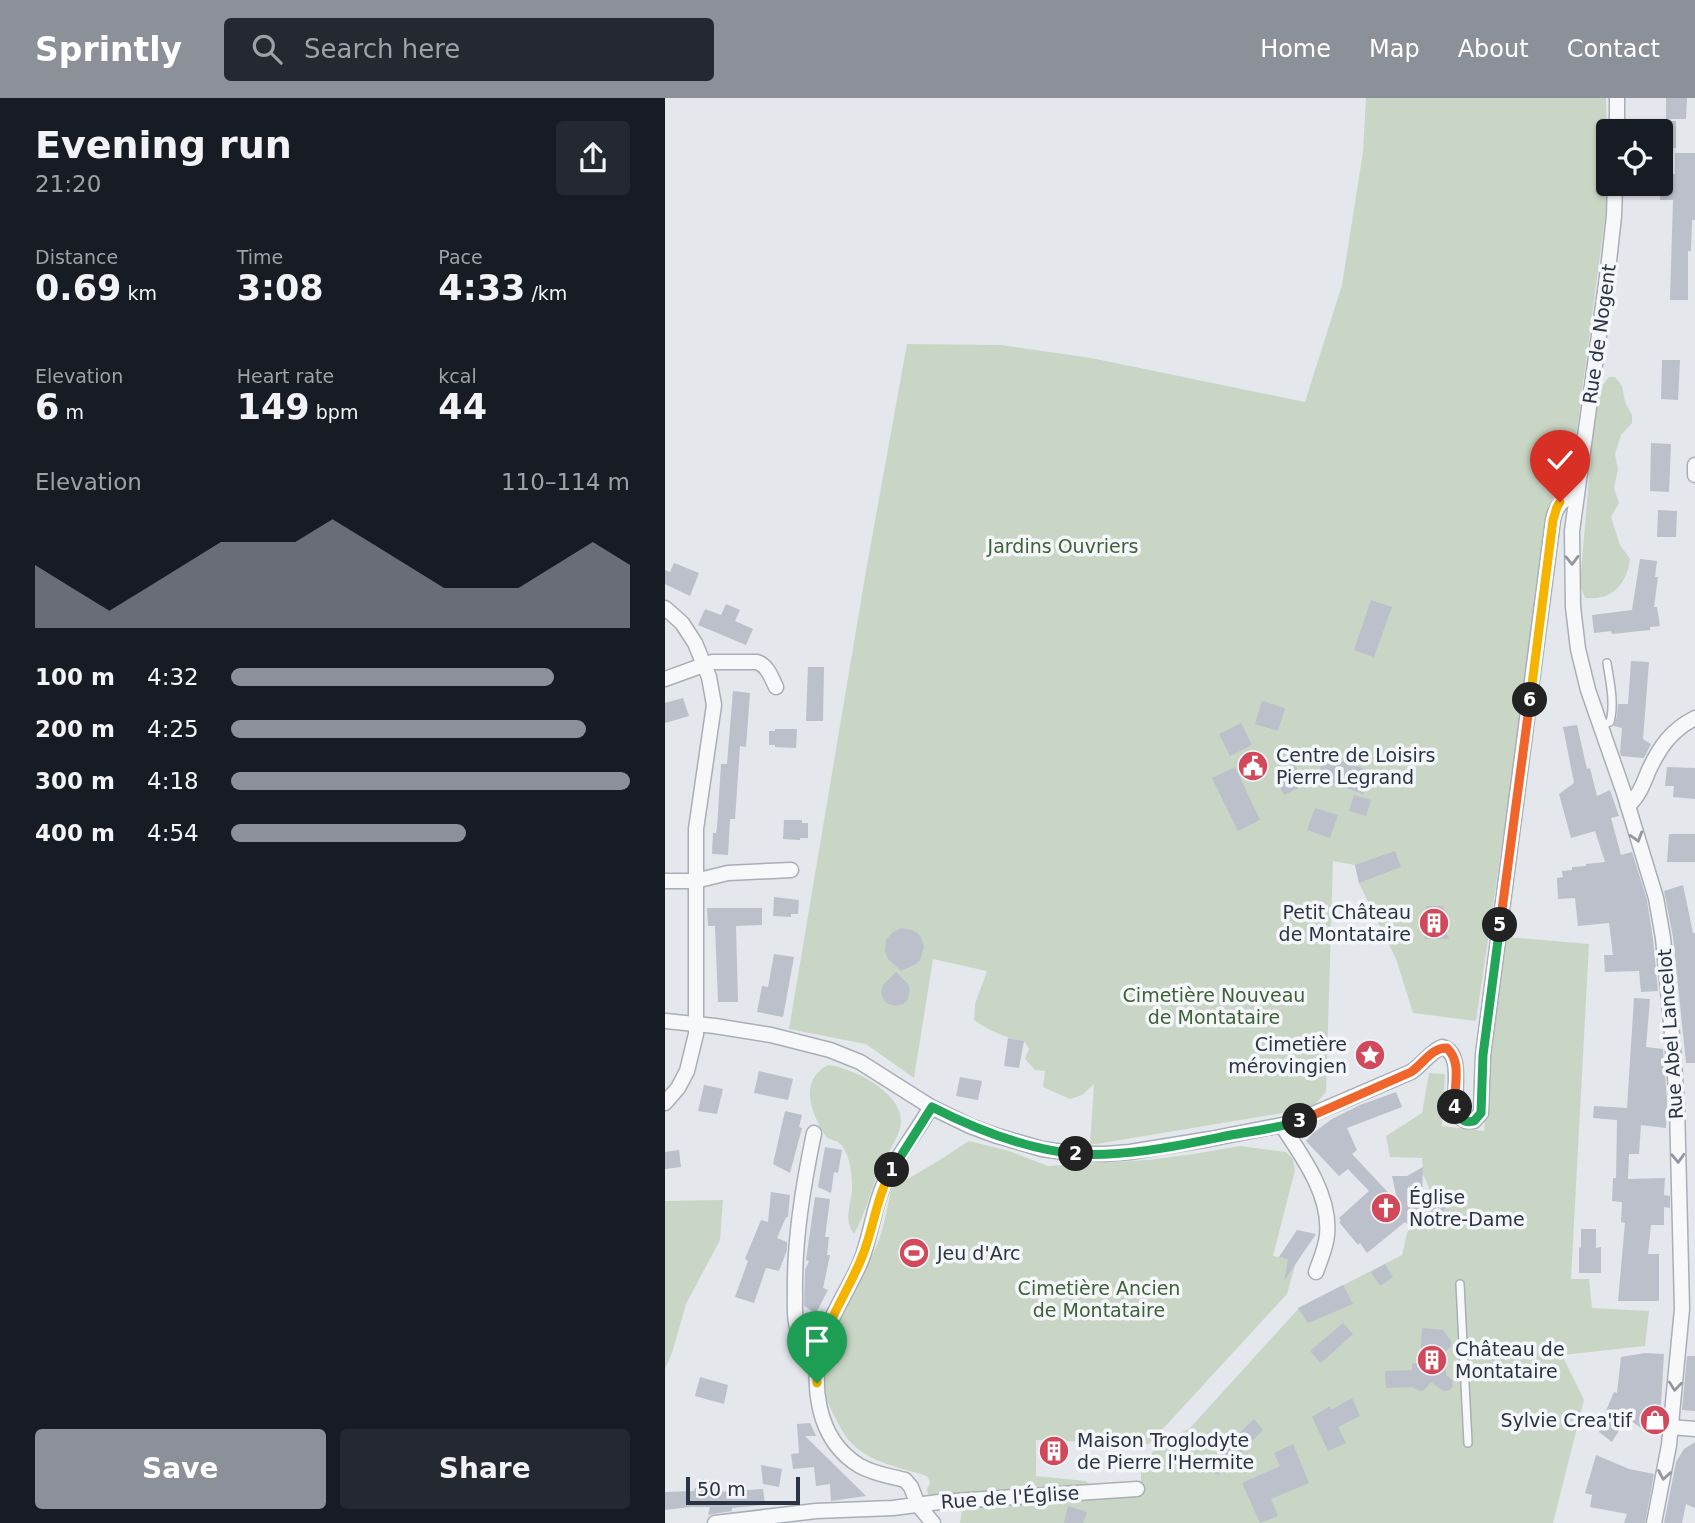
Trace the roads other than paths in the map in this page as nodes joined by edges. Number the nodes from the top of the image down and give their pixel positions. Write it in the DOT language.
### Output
graph roads {
  1 [pos="1617,98"];
  2 [pos="1617,119"];
  3 [pos="1614,196"];
  4 [pos="1695,465"];
  5 [pos="1695,475"];
  6 [pos="1576,492"];
  7 [pos="665,607"];
  8 [pos="1607,663"];
  9 [pos="705,664"];
  10 [pos="665,679"];
  11 [pos="776,687"];
  12 [pos="1695,718"];
  13 [pos="1600,726"];
  14 [pos="1616,772"];
  15 [pos="1628,806"];
  16 [pos="791,870"];
  17 [pos="665,881"];
  18 [pos="695,881"];
  19 [pos="665,1021"];
  20 [pos="697,1024"];
  21 [pos="665,1103"];
  22 [pos="932,1107"];
  23 [pos="1282,1126"];
  24 [pos="814,1133"];
  25 [pos="1316,1272"];
  26 [pos="1461,1284"];
  27 [pos="819,1358"];
  28 [pos="1671,1427"];
  29 [pos="1695,1429"];
  30 [pos="1468,1443"];
  31 [pos="1137,1489"];
  32 [pos="918,1505"];
  33 [pos="716,1523"];
  34 [pos="933,1523"];
  35 [pos="1654,1523"];
  1 -- 2 [label="street"];
  3 -- 6 [label="street, Rue de Nogent"];
  4 -- 5 [label="street"];
  6 -- 13 [label="street, Rue de Nogent, one-way"];
  6 -- 23 [label="street"];
  7 -- 9 [label="street"];
  8 -- 13 [label="lane"];
  9 -- 10 [label="street"];
  9 -- 11 [label="street"];
  9 -- 18 [label="street"];
  12 -- 15 [label="street"];
  13 -- 14 [label="street, Rue de Nogent"];
  14 -- 15 [label="street, Rue Abel Lancelot"];
  15 -- 28 [label="street, Rue Abel Lancelot, one-way"];
  16 -- 18 [label="street"];
  17 -- 18 [label="street"];
  18 -- 20 [label="street"];
  19 -- 20 [label="street"];
  20 -- 21 [label="street"];
  20 -- 22 [label="street"];
  22 -- 23 [label="street"];
  22 -- 27 [label="street"];
  23 -- 25 [label="street"];
  24 -- 27 [label="street"];
  26 -- 30 [label="lane"];
  27 -- 32 [label="street"];
  28 -- 29 [label="street"];
  28 -- 35 [label="street, Rue Abel Lancelot, one-way"];
  31 -- 32 [label="street, Rue de l'Église"];
  32 -- 33 [label="street, Rue de l'Église"];
  32 -- 34 [label="street"];
}
